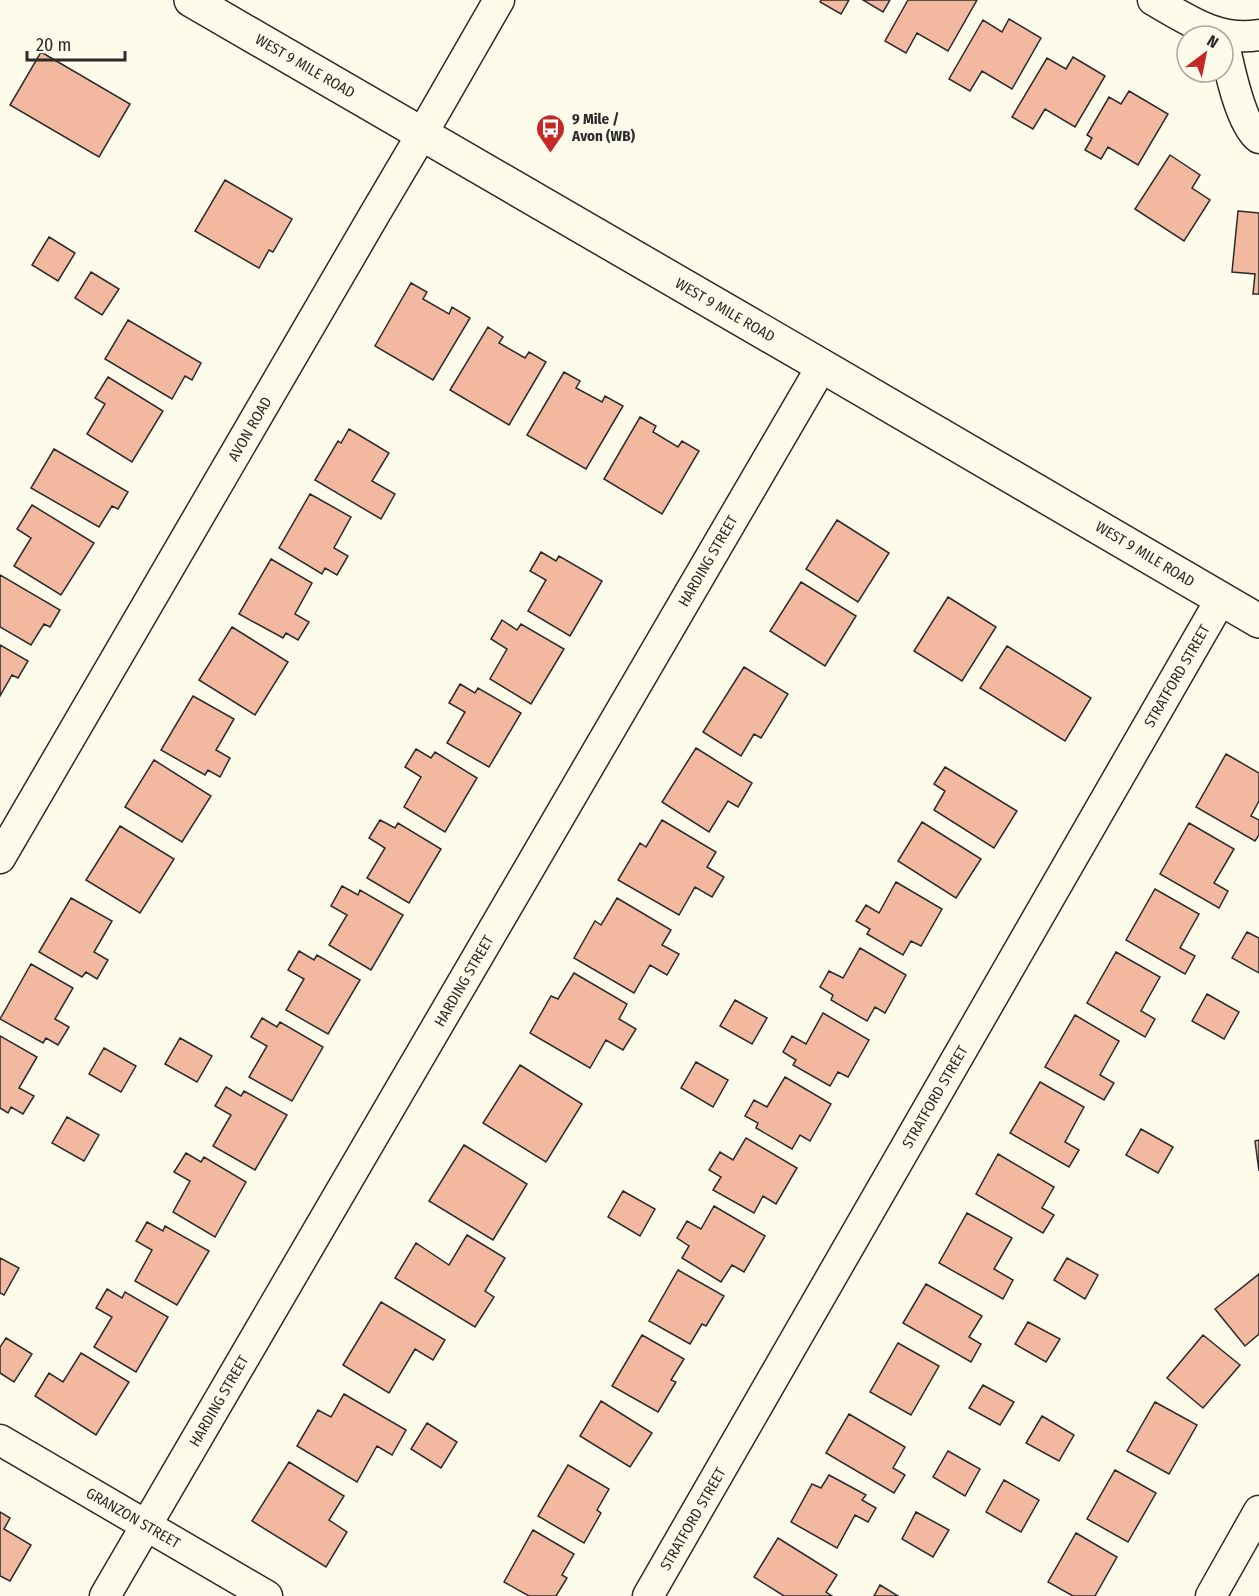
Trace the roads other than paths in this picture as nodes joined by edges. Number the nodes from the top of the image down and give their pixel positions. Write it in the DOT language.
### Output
graph roads {
  1 [pos="191,0"];
  2 [pos="499,0"];
  3 [pos="1153,0"];
  4 [pos="1196,24"];
  5 [pos="1259,35"];
  6 [pos="1235,37"];
  7 [pos="1234,84"];
  8 [pos="423,134"];
  9 [pos="1259,138"];
  10 [pos="822,366"];
  11 [pos="1221,598"];
  12 [pos="1259,621"];
  13 [pos="0,858"];
  14 [pos="0,1440"];
  15 [pos="1259,1511"];
  16 [pos="146,1526"];
  17 [pos="105,1596"];
  18 [pos="267,1596"];
  19 [pos="648,1596"];
  20 [pos="1211,1596"];
  1 -- 8 [label="main road, WEST 9 MILE ROAD"];
  2 -- 8 [label="street, AVON ROAD"];
  3 -- 4 [label="street"];
  5 -- 6 [label="street"];
  7 -- 9 [label="street"];
  8 -- 10 [label="main road, WEST 9 MILE ROAD"];
  8 -- 13 [label="street, AVON ROAD"];
  10 -- 11 [label="main road, WEST 9 MILE ROAD"];
  10 -- 16 [label="street, HARDING STREET"];
  11 -- 12 [label="main road, WEST 9 MILE ROAD"];
  11 -- 19 [label="street, STRATFORD STREET"];
  14 -- 16 [label="street, GRANZON STREET"];
  15 -- 20 [label="street"];
  16 -- 17 [label="street, HARDING STREET"];
  16 -- 18 [label="street, GRANZON STREET"];
}
